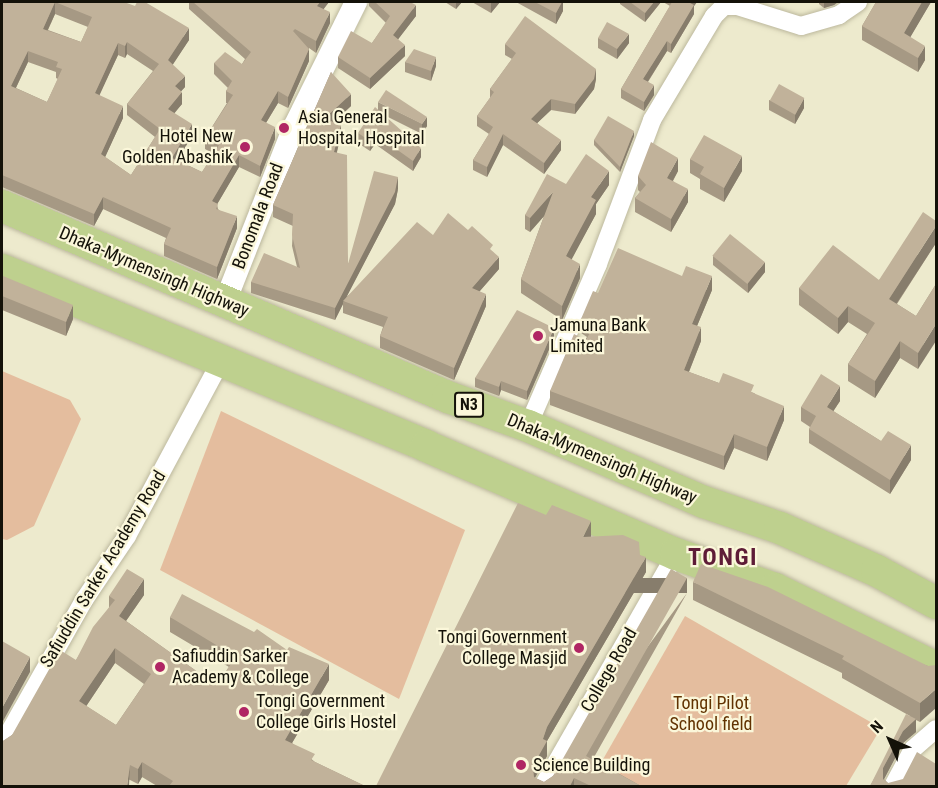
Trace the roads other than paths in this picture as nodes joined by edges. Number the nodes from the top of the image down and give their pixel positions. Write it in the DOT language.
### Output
graph roads {
  1 [pos="356,2"];
  2 [pos="858,2"];
  3 [pos="2,206"];
  4 [pos="2,270"];
  5 [pos="225,302"];
  6 [pos="222,361"];
  7 [pos="528,426"];
  8 [pos="676,554"];
  9 [pos="936,603"];
  10 [pos="936,668"];
  11 [pos="936,729"];
  12 [pos="2,746"];
  13 [pos="543,786"];
  14 [pos="893,786"];
  1 -- 5 [label="street, Bonomala Road"];
  2 -- 7 [label="street"];
  3 -- 5 [label="highway, Dhaka-Mymensingh Highway / N3"];
  4 -- 6 [label="highway"];
  5 -- 7 [label="highway, Dhaka-Mymensingh Highway / N3"];
  6 -- 8 [label="highway"];
  6 -- 12 [label="street, Safiuddin Sarker Academy Road"];
  7 -- 9 [label="highway, Dhaka-Mymensingh Highway / N3"];
  8 -- 10 [label="highway"];
  8 -- 13 [label="street, College Road"];
  11 -- 14 [label="street"];
}
